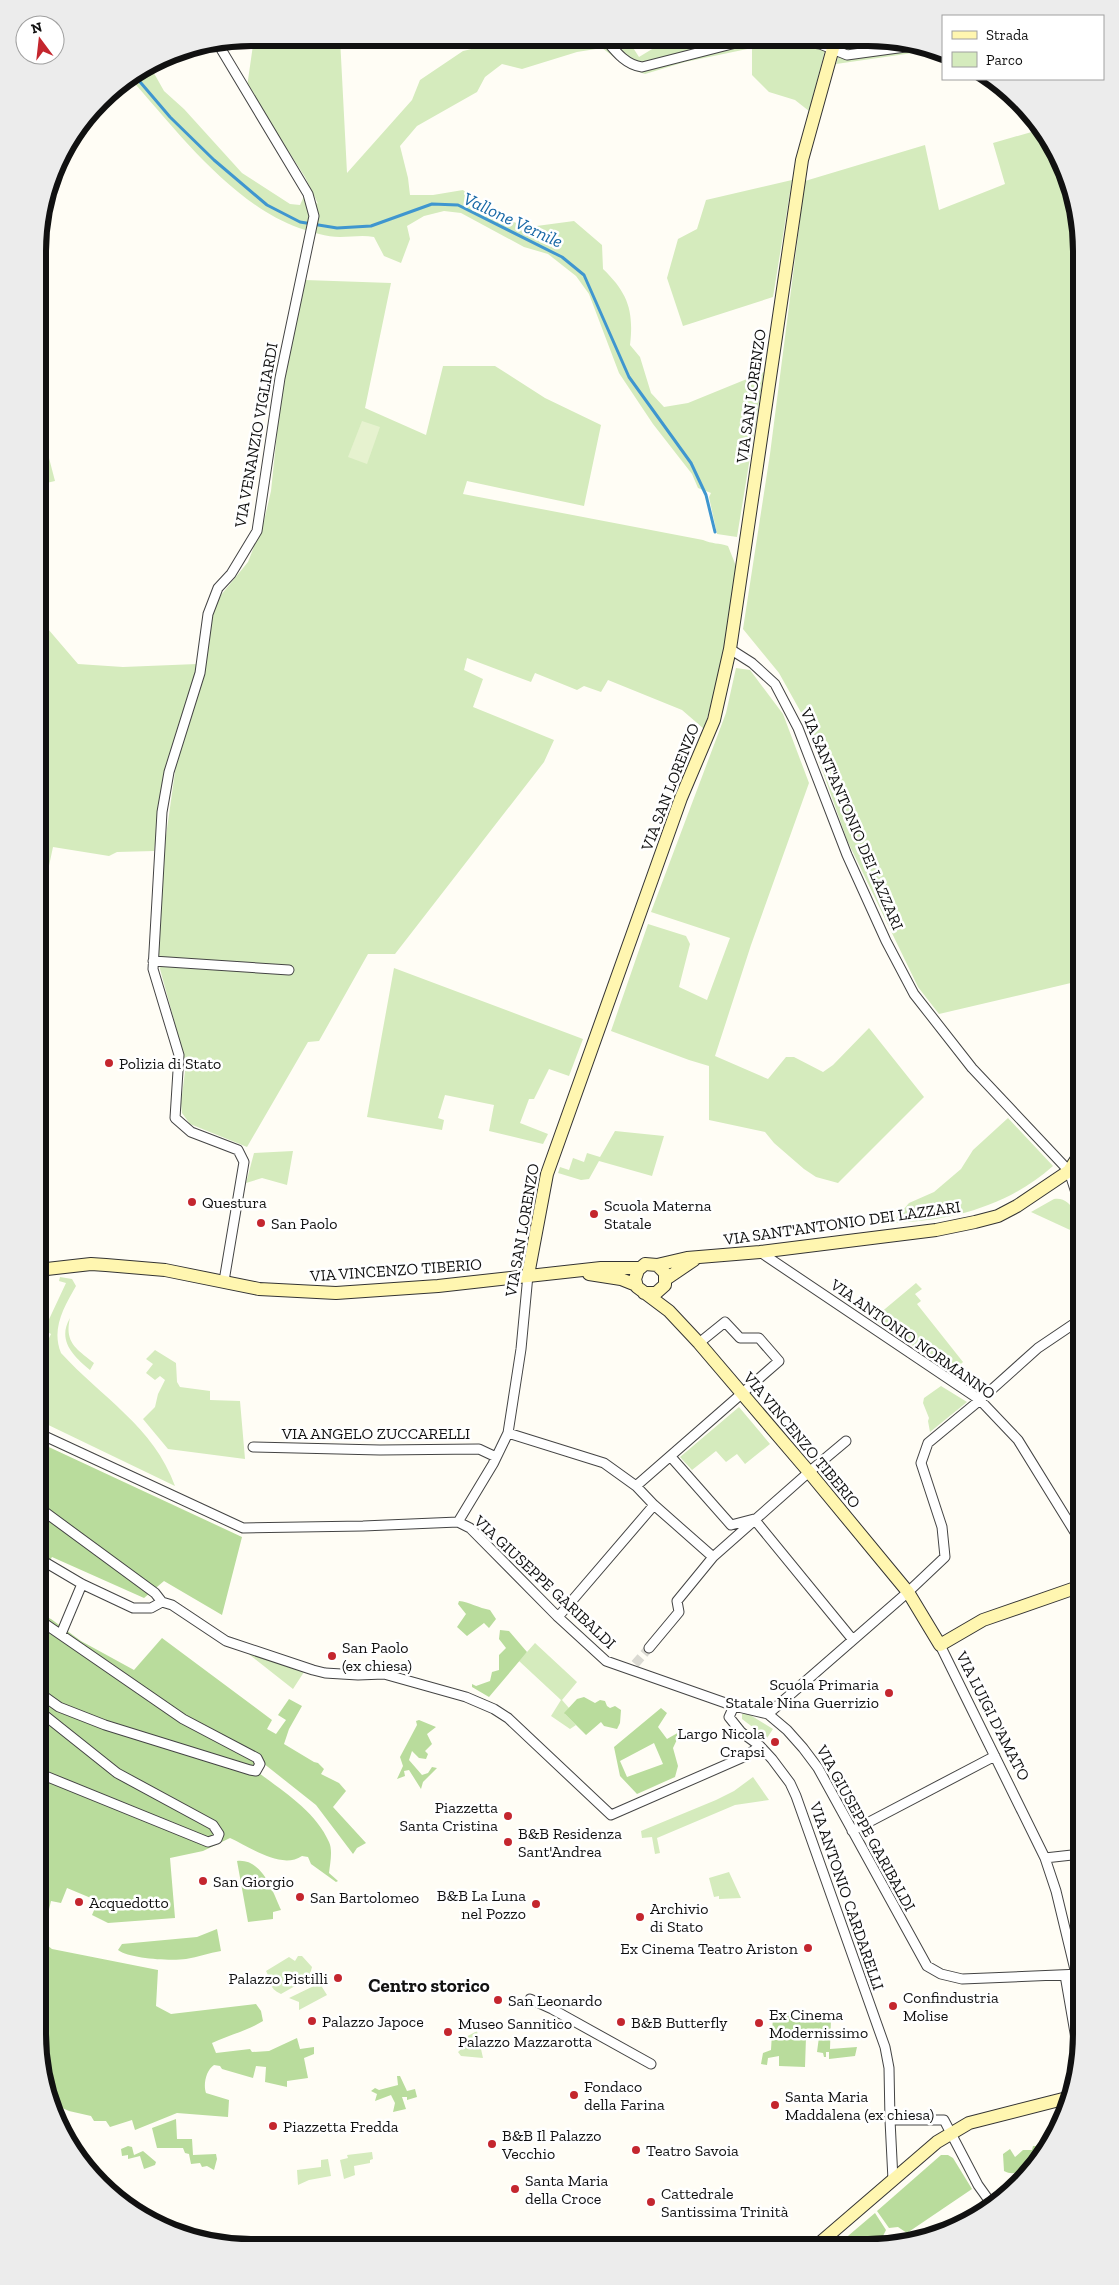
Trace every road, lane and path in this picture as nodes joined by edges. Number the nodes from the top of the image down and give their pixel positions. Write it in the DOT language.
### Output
graph roads {
  1 [pos="611,46"];
  2 [pos="723,46"];
  3 [pos="833,46"];
  4 [pos="896,48"];
  5 [pos="221,49"];
  6 [pos="730,650"];
  7 [pos="153,961"];
  8 [pos="289,970"];
  9 [pos="1073,1165"];
  10 [pos="1069,1171"];
  11 [pos="1073,1183"];
  12 [pos="760,1252"];
  13 [pos="697,1258"];
  14 [pos="657,1265"];
  15 [pos="640,1268"];
  16 [pos="46,1269"];
  17 [pos="579,1272"];
  18 [pos="528,1275"];
  19 [pos="224,1281"];
  20 [pos="665,1282"];
  21 [pos="640,1289"];
  22 [pos="669,1312"];
  23 [pos="1073,1324"];
  24 [pos="699,1343"];
  25 [pos="741,1393"];
  26 [pos="980,1400"];
  27 [pos="508,1433"];
  28 [pos="46,1437"];
  29 [pos="846,1442"];
  30 [pos="254,1447"];
  31 [pos="496,1457"];
  32 [pos="671,1457"];
  33 [pos="809,1472"];
  34 [pos="636,1486"];
  35 [pos="654,1505"];
  36 [pos="46,1513"];
  37 [pos="754,1519"];
  38 [pos="458,1522"];
  39 [pos="1073,1529"];
  40 [pos="713,1557"];
  41 [pos="46,1563"];
  42 [pos="82,1584"];
  43 [pos="1073,1589"];
  44 [pos="908,1592"];
  45 [pos="162,1602"];
  46 [pos="558,1617"];
  47 [pos="46,1624"];
  48 [pos="61,1634"];
  49 [pos="853,1640"];
  50 [pos="940,1645"];
  51 [pos="649,1648"];
  52 [pos="46,1698"];
  53 [pos="734,1706"];
  54 [pos="768,1714"];
  55 [pos="46,1716"];
  56 [pos="760,1746"];
  57 [pos="995,1756"];
  58 [pos="46,1776"];
  59 [pos="852,1831"];
  60 [pos="1073,1855"];
  61 [pos="1045,1858"];
  62 [pos="1073,1953"];
  63 [pos="1073,1974"];
  64 [pos="1065,1975"];
  65 [pos="530,1999"];
  66 [pos="1073,2021"];
  67 [pos="651,2064"];
  68 [pos="1062,2099"];
  69 [pos="890,2120"];
  70 [pos="952,2133"];
  71 [pos="893,2180"];
  72 [pos="988,2199"];
  73 [pos="824,2239"];
  1 -- 2 [label="street"];
  3 -- 4 [label="street"];
  3 -- 6 [label="street, VIA SAN LORENZO"];
  5 -- 7 [label="street, VIA VENANZIO VIGLIARDI"];
  6 -- 10 [label="street, VIA SANT'ANTONIO DEI LAZZARI"];
  6 -- 18 [label="street, VIA SAN LORENZO"];
  7 -- 8 [label="street"];
  7 -- 19 [label="street, VIA VENANZIO VIGLIARDI"];
  9 -- 10 [label="street, VIA SANT'ANTONIO DEI LAZZARI"];
  10 -- 11 [label="street, VIA SANT'ANTONIO DEI LAZZARI"];
  10 -- 12 [label="street, VIA SANT'ANTONIO DEI LAZZARI"];
  12 -- 13 [label="street, VIA SANT'ANTONIO DEI LAZZARI"];
  12 -- 26 [label="street, VIA ANTONIO NORMANNO"];
  13 -- 14 [label="street, VIA SANT'ANTONIO DEI LAZZARI"];
  13 -- 20 [label="street, VIA SANT'ANTONIO DEI LAZZARI"];
  14 -- 15 [label="street"];
  14 -- 20 [label="street"];
  15 -- 17 [label="street, VIA VINCENZO TIBERIO"];
  15 -- 21 [label="street"];
  16 -- 19 [label="street, VIA VINCENZO TIBERIO"];
  17 -- 18 [label="street, VIA VINCENZO TIBERIO"];
  17 -- 21 [label="street, VIA VINCENZO TIBERIO"];
  18 -- 19 [label="street, VIA VINCENZO TIBERIO"];
  18 -- 27 [label="street, VIA SAN LORENZO"];
  20 -- 21 [label="street"];
  20 -- 22 [label="street"];
  21 -- 22 [label="street, VIA VINCENZO TIBERIO"];
  22 -- 24 [label="street, VIA VINCENZO TIBERIO"];
  23 -- 26 [label="street"];
  24 -- 25 [label="street, VIA VINCENZO TIBERIO"];
  24 -- 25 [label="street"];
  25 -- 32 [label="street"];
  25 -- 33 [label="street, VIA VINCENZO TIBERIO"];
  26 -- 39 [label="street, VIA ANTONIO NORMANNO"];
  26 -- 44 [label="street"];
  27 -- 31 [label="street, VIA SAN LORENZO"];
  27 -- 34 [label="street"];
  28 -- 38 [label="street, VIA GIUSEPPE GARIBALDI"];
  29 -- 33 [label="street"];
  30 -- 31 [label="street, VIA ANGELO ZUCCARELLI"];
  31 -- 38 [label="street, VIA SAN LORENZO"];
  32 -- 34 [label="street"];
  32 -- 37 [label="street"];
  33 -- 37 [label="street"];
  33 -- 44 [label="street, VIA VINCENZO TIBERIO"];
  34 -- 35 [label="street"];
  35 -- 40 [label="street"];
  35 -- 46 [label="street"];
  36 -- 45 [label="street"];
  37 -- 40 [label="street"];
  37 -- 49 [label="street"];
  38 -- 46 [label="street, VIA GIUSEPPE GARIBALDI"];
  40 -- 51 [label="street"];
  41 -- 42 [label="street"];
  42 -- 45 [label="street"];
  42 -- 48 [label="street"];
  43 -- 50 [label="street"];
  44 -- 49 [label="street"];
  44 -- 50 [label="street, VIA LUIGI D'AMATO"];
  45 -- 56 [label="street"];
  46 -- 53 [label="street, VIA GIUSEPPE GARIBALDI"];
  47 -- 48 [label="street"];
  48 -- 52 [label="street"];
  49 -- 54 [label="street"];
  50 -- 57 [label="street, VIA LUIGI D'AMATO"];
  53 -- 54 [label="street, VIA GIUSEPPE GARIBALDI"];
  53 -- 56 [label="street, VIA ANTONIO CARDARELLI"];
  54 -- 59 [label="street, VIA GIUSEPPE GARIBALDI"];
  55 -- 58 [label="street"];
  56 -- 69 [label="street, VIA ANTONIO CARDARELLI"];
  57 -- 59 [label="street"];
  57 -- 61 [label="street, VIA LUIGI D'AMATO"];
  59 -- 64 [label="street, VIA GIUSEPPE GARIBALDI"];
  60 -- 61 [label="street"];
  61 -- 62 [label="street, VIA LUIGI D'AMATO"];
  63 -- 64 [label="street, VIA GIUSEPPE GARIBALDI"];
  64 -- 66 [label="street"];
  65 -- 67 [label="street"];
  68 -- 70 [label="street"];
  69 -- 70 [label="street"];
  69 -- 71 [label="street, VIA ANTONIO CARDARELLI"];
  70 -- 71 [label="street"];
  70 -- 72 [label="street"];
  71 -- 73 [label="street"];
}
